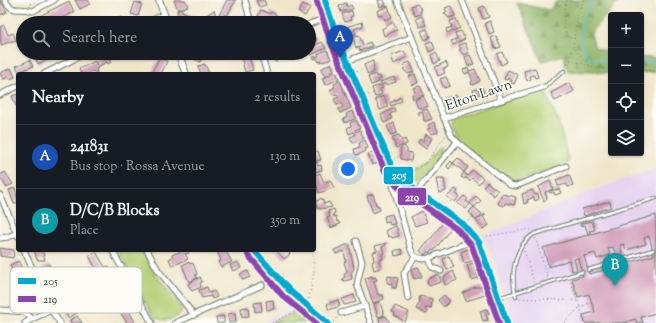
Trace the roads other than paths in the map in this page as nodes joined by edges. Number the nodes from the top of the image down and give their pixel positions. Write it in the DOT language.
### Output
graph roads {
  1 [pos="5,0"];
  2 [pos="54,0"];
  3 [pos="159,0"];
  4 [pos="245,0"];
  5 [pos="325,0"];
  6 [pos="397,0"];
  7 [pos="462,0"];
  8 [pos="164,14"];
  9 [pos="160,16"];
  10 [pos="249,16"];
  11 [pos="330,17"];
  12 [pos="316,22"];
  13 [pos="412,36"];
  14 [pos="72,60"];
  15 [pos="181,60"];
  16 [pos="262,60"];
  17 [pos="347,61"];
  18 [pos="564,71"];
  19 [pos="48,72"];
  20 [pos="185,72"];
  21 [pos="265,72"];
  22 [pos="16,87"];
  23 [pos="544,87"];
  24 [pos="2,94"];
  25 [pos="500,100"];
  26 [pos="444,118"];
  27 [pos="457,142"];
  28 [pos="566,166"];
  29 [pos="397,175"];
  30 [pos="417,191"];
  31 [pos="0,195"];
  32 [pos="656,198"];
  33 [pos="16,233"];
  34 [pos="16,235"];
  35 [pos="0,238"];
  36 [pos="477,239"];
  37 [pos="356,241"];
  38 [pos="653,250"];
  39 [pos="25,252"];
  40 [pos="113,252"];
  41 [pos="148,252"];
  42 [pos="256,252"];
  43 [pos="415,256"];
  44 [pos="428,258"];
  45 [pos="624,259"];
  46 [pos="618,261"];
  47 [pos="32,267"];
  48 [pos="121,267"];
  49 [pos="588,270"];
  50 [pos="441,272"];
  51 [pos="582,272"];
  52 [pos="262,285"];
  53 [pos="515,293"];
  54 [pos="516,297"];
  55 [pos="408,298"];
  56 [pos="498,298"];
  57 [pos="142,305"];
  58 [pos="365,306"];
  59 [pos="0,310"];
  60 [pos="10,311"];
  61 [pos="26,313"];
  62 [pos="45,313"];
  63 [pos="53,313"];
  64 [pos="341,313"];
  65 [pos="194,314"];
  66 [pos="32,319"];
  67 [pos="25,323"];
  68 [pos="60,323"];
  69 [pos="152,323"];
  70 [pos="174,323"];
  71 [pos="328,323"];
  72 [pos="371,323"];
  73 [pos="507,323"];
  1 -- 2 [label="street"];
  3 -- 8 [label="street"];
  4 -- 10 [label="street"];
  5 -- 11 [label="street"];
  6 -- 13 [label="street"];
  7 -- 25 [label="street"];
  8 -- 9 [label="street"];
  11 -- 12 [label="street"];
  11 -- 17 [label="street"];
  13 -- 17 [label="street"];
  13 -- 26 [label="street"];
  14 -- 19 [label="street"];
  15 -- 20 [label="street"];
  16 -- 21 [label="street"];
  17 -- 29 [label="street"];
  18 -- 23 [label="lane"];
  22 -- 24 [label="street"];
  23 -- 25 [label="street, Elton Lawn"];
  25 -- 26 [label="street, Elton Lawn"];
  26 -- 27 [label="street, Elton Lawn"];
  27 -- 28 [label="street, Elton Lawn"];
  27 -- 30 [label="street"];
  29 -- 30 [label="street"];
  29 -- 43 [label="street"];
  30 -- 36 [label="street"];
  31 -- 33 [label="street"];
  32 -- 53 [label="lane"];
  34 -- 35 [label="street"];
  36 -- 44 [label="street"];
  36 -- 56 [label="street"];
  37 -- 58 [label="street"];
  38 -- 45 [label="lane"];
  39 -- 47 [label="street"];
  40 -- 48 [label="street"];
  41 -- 65 [label="street"];
  42 -- 71 [label="street"];
  43 -- 44 [label="street"];
  43 -- 55 [label="street"];
  44 -- 50 [label="street"];
  46 -- 49 [label="lane"];
  51 -- 53 [label="lane"];
  52 -- 65 [label="street"];
  53 -- 54 [label="lane"];
  53 -- 56 [label="lane"];
  56 -- 73 [label="street"];
  57 -- 69 [label="street"];
  58 -- 64 [label="street"];
  58 -- 72 [label="street"];
  59 -- 60 [label="street"];
  61 -- 66 [label="street"];
  62 -- 66 [label="street"];
  63 -- 68 [label="street"];
  65 -- 70 [label="street"];
  66 -- 67 [label="street"];
}
